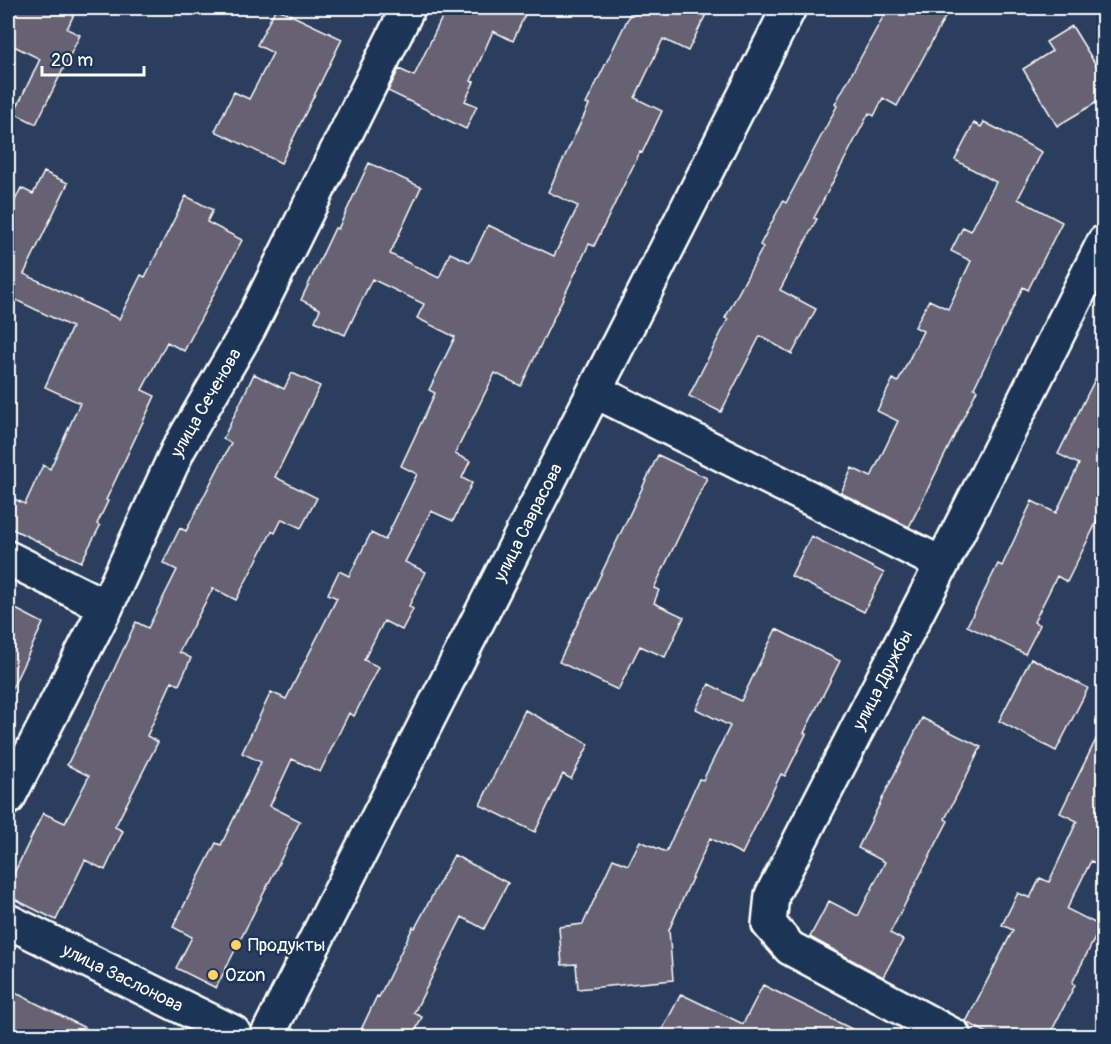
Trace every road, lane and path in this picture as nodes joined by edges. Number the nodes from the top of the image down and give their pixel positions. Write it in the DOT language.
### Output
graph roads {
  1 [pos="789,8"];
  2 [pos="400,10"];
  3 [pos="1104,242"];
  4 [pos="595,391"];
  5 [pos="8,558"];
  6 [pos="942,564"];
  7 [pos="106,607"];
  8 [pos="8,798"];
  9 [pos="8,921"];
  10 [pos="235,1036"];
  11 [pos="267,1036"];
  12 [pos="954,1036"];
  1 -- 4 [label="street, улица Саврасова"];
  2 -- 7 [label="street, улица Сеченова"];
  3 -- 6 [label="street, улица Дружбы"];
  4 -- 6 [label="street"];
  4 -- 11 [label="street, улица Саврасова"];
  5 -- 7 [label="street"];
  6 -- 12 [label="street, улица Дружбы"];
  7 -- 8 [label="street, улица Сеченова"];
  9 -- 10 [label="street, улица Заслонова"];
}
